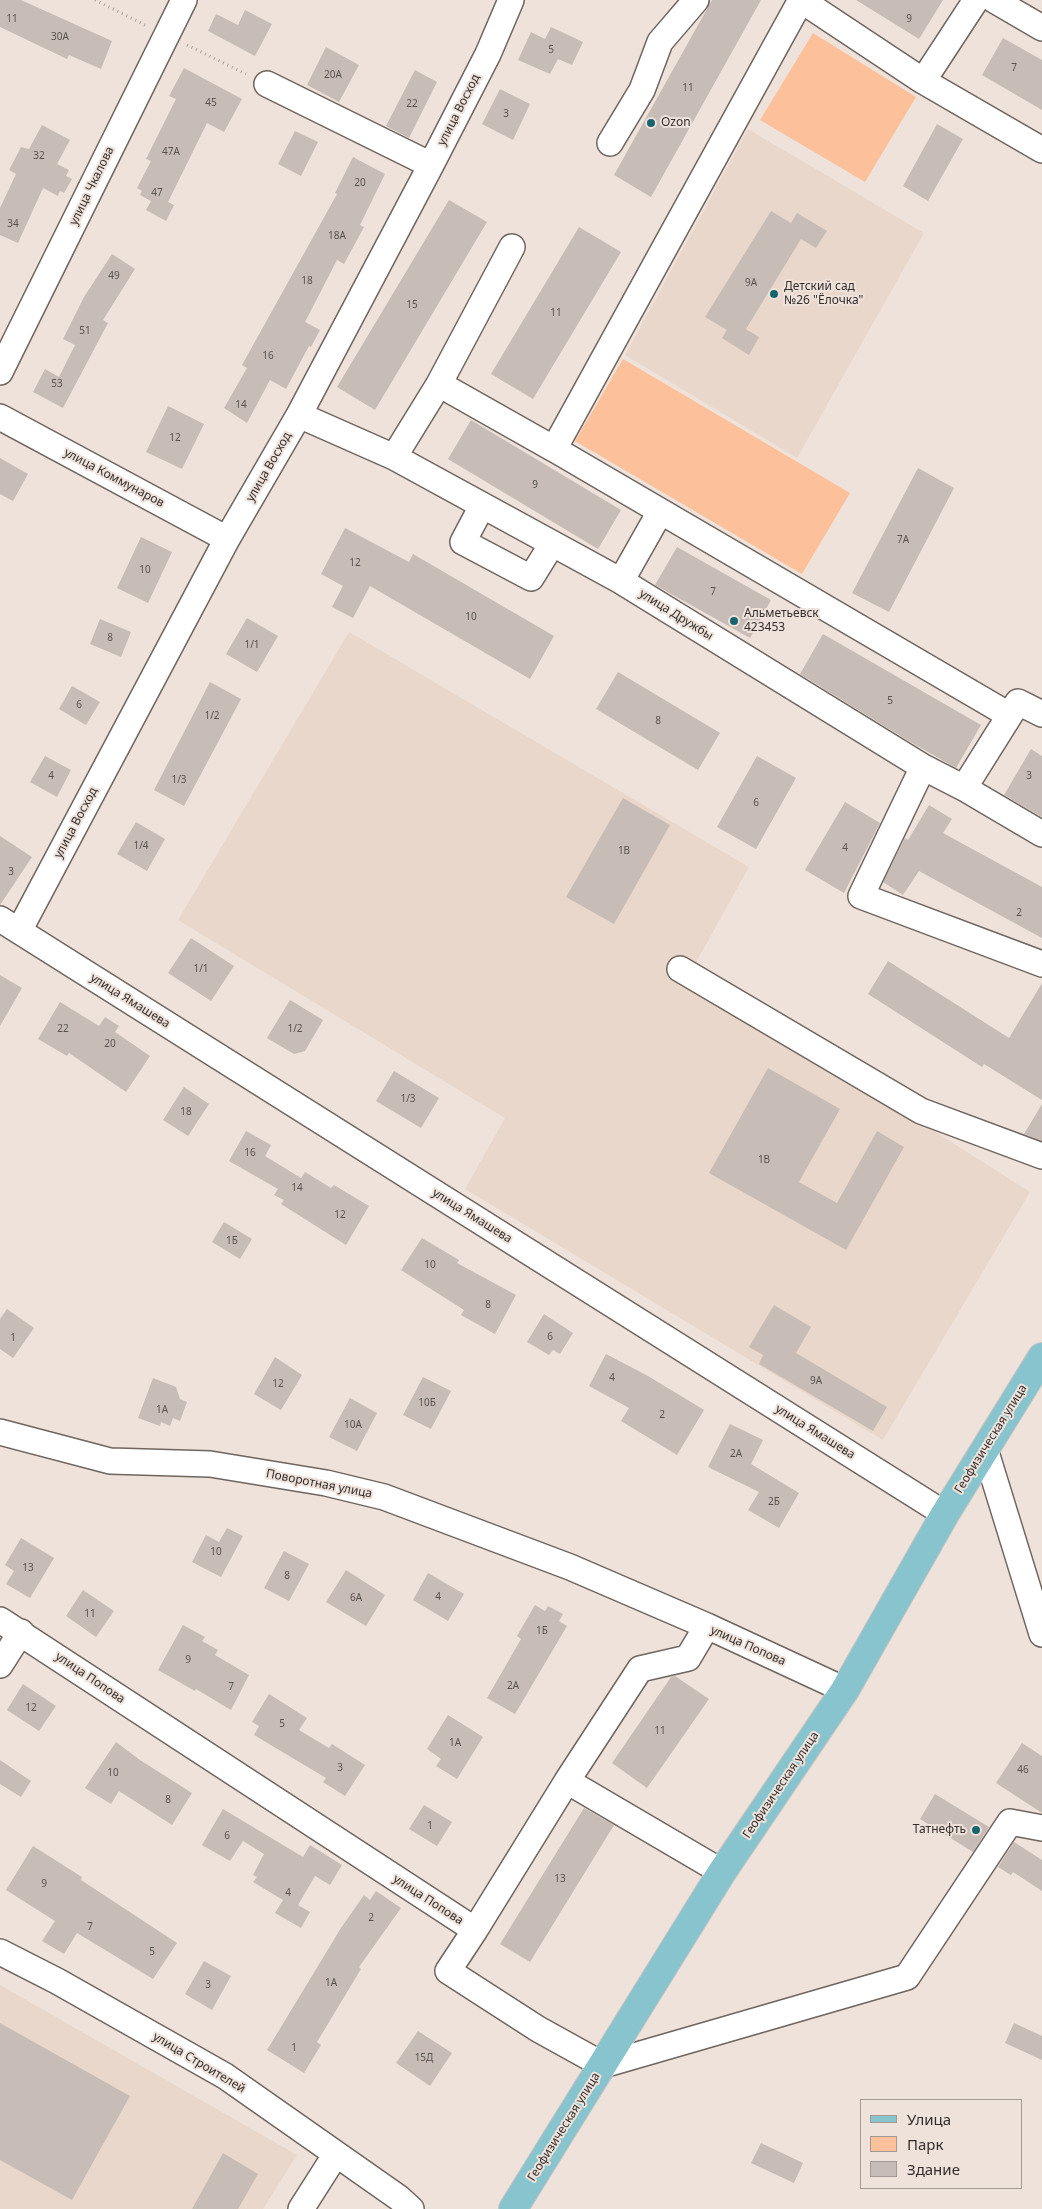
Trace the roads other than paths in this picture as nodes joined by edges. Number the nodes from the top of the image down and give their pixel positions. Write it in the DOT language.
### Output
graph roads {
  1 [pos="184,0"];
  2 [pos="511,0"];
  3 [pos="696,0"];
  4 [pos="976,0"];
  5 [pos="994,0"];
  6 [pos="1042,28"];
  7 [pos="922,81"];
  8 [pos="267,84"];
  9 [pos="610,143"];
  10 [pos="1042,150"];
  11 [pos="431,165"];
  12 [pos="512,248"];
  13 [pos="0,372"];
  14 [pos="439,384"];
  15 [pos="299,415"];
  16 [pos="0,417"];
  17 [pos="554,449"];
  18 [pos="394,457"];
  19 [pos="482,506"];
  20 [pos="660,512"];
  21 [pos="227,538"];
  22 [pos="552,544"];
  23 [pos="621,581"];
  24 [pos="1042,714"];
  25 [pos="1009,715"];
  26 [pos="923,767"];
  27 [pos="964,788"];
  28 [pos="1042,834"];
  29 [pos="10,925"];
  30 [pos="1042,964"];
  31 [pos="680,968"];
  32 [pos="1042,1156"];
  33 [pos="1042,1357"];
  34 [pos="0,1432"];
  35 [pos="985,1449"];
  36 [pos="945,1514"];
  37 [pos="0,1620"];
  38 [pos="707,1626"];
  39 [pos="21,1632"];
  40 [pos="1042,1634"];
  41 [pos="0,1665"];
  42 [pos="845,1690"];
  43 [pos="567,1781"];
  44 [pos="1042,1828"];
  45 [pos="722,1872"];
  46 [pos="475,1930"];
  47 [pos="0,1952"];
  48 [pos="603,2065"];
  49 [pos="336,2154"];
  50 [pos="300,2209"];
  51 [pos="411,2209"];
  52 [pos="513,2209"];
  1 -- 13 [label="street, улица Чкалова"];
  2 -- 11 [label="street, улица Восход"];
  3 -- 9 [label="street"];
  4 -- 7 [label="street"];
  5 -- 6 [label="street"];
  7 -- 10 [label="street"];
  7 -- 17 [label="street"];
  8 -- 11 [label="street"];
  11 -- 15 [label="street, улица Восход"];
  12 -- 14 [label="street"];
  14 -- 17 [label="street"];
  14 -- 18 [label="street"];
  15 -- 18 [label="street, улица Дружбы"];
  15 -- 21 [label="street, улица Восход"];
  16 -- 21 [label="street, улица Коммунаров"];
  17 -- 20 [label="street"];
  18 -- 19 [label="street, улица Дружбы"];
  19 -- 22 [label="street, улица Дружбы"];
  19 -- 22 [label="street"];
  20 -- 23 [label="street"];
  20 -- 25 [label="street"];
  21 -- 29 [label="street, улица Восход"];
  22 -- 23 [label="street, улица Дружбы"];
  23 -- 26 [label="street, улица Дружбы"];
  24 -- 25 [label="street"];
  25 -- 27 [label="street"];
  26 -- 27 [label="street, улица Дружбы"];
  26 -- 30 [label="street"];
  27 -- 28 [label="street, улица Дружбы"];
  29 -- 36 [label="street, улица Ямашева"];
  31 -- 32 [label="street"];
  33 -- 35 [label="main road, Геофизическая улица"];
  34 -- 38 [label="street, Поворотная улица"];
  35 -- 36 [label="main road, Геофизическая улица"];
  35 -- 40 [label="street"];
  36 -- 42 [label="main road, Геофизическая улица"];
  37 -- 39 [label="street, улица Попова"];
  38 -- 42 [label="street, улица Попова"];
  38 -- 43 [label="street, улица Попова"];
  39 -- 41 [label="street"];
  39 -- 46 [label="street, улица Попова"];
  42 -- 45 [label="main road, Геофизическая улица"];
  43 -- 45 [label="street"];
  43 -- 46 [label="street, улица Попова"];
  44 -- 48 [label="street"];
  45 -- 48 [label="main road, Геофизическая улица"];
  46 -- 48 [label="street"];
  47 -- 49 [label="street, улица Строителей"];
  48 -- 52 [label="main road, Геофизическая улица"];
  49 -- 50 [label="street"];
  49 -- 51 [label="street, улица Строителей"];
}
